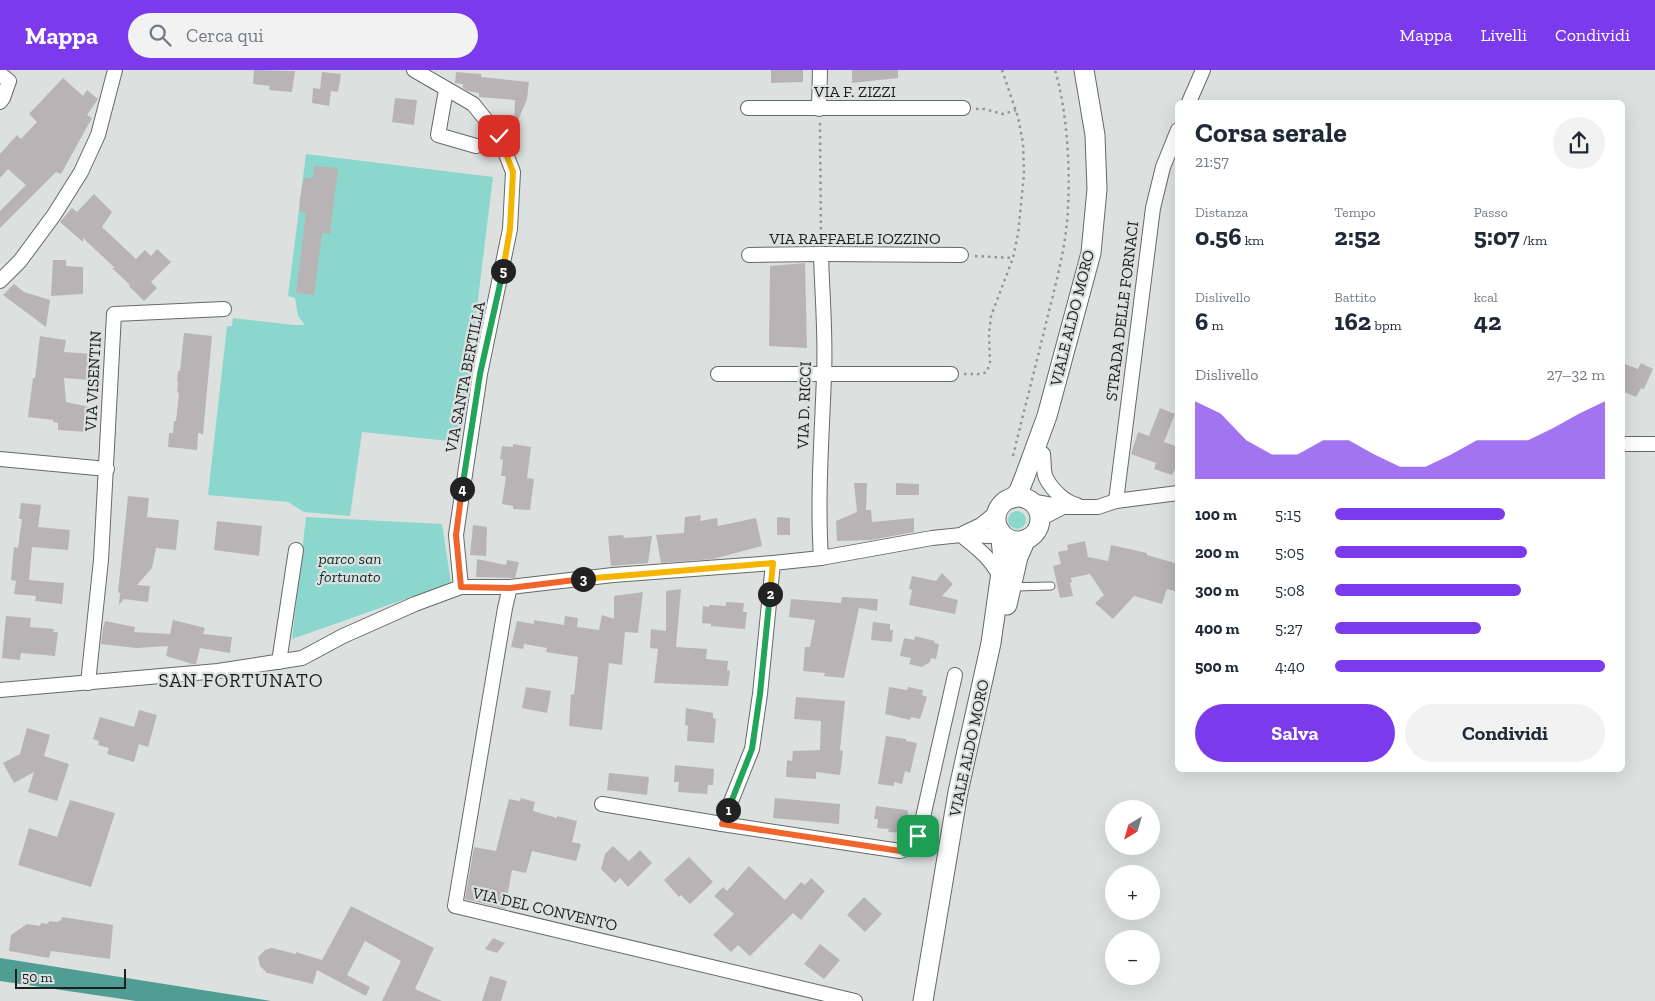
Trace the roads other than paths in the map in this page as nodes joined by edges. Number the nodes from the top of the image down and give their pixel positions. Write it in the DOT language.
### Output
graph roads {
  1 [pos="115,70"];
  2 [pos="414,70"];
  3 [pos="820,70"];
  4 [pos="1084,70"];
  5 [pos="1203,70"];
  6 [pos="0,74"];
  7 [pos="446,90"];
  8 [pos="1190,100"];
  9 [pos="0,102"];
  10 [pos="748,108"];
  11 [pos="963,108"];
  12 [pos="819,109"];
  13 [pos="1175,137"];
  14 [pos="476,146"];
  15 [pos="821,254"];
  16 [pos="750,255"];
  17 [pos="961,255"];
  18 [pos="0,280"];
  19 [pos="224,309"];
  20 [pos="718,374"];
  21 [pos="824,374"];
  22 [pos="951,374"];
  23 [pos="1047,416"];
  24 [pos="1625,444"];
  25 [pos="1655,444"];
  26 [pos="1043,454"];
  27 [pos="0,459"];
  28 [pos="107,469"];
  29 [pos="1175,493"];
  30 [pos="1024,499"];
  31 [pos="1116,501"];
  32 [pos="1064,507"];
  33 [pos="1082,507"];
  34 [pos="997,512"];
  35 [pos="1040,519"];
  36 [pos="1000,531"];
  37 [pos="961,535"];
  38 [pos="1026,540"];
  39 [pos="296,550"];
  40 [pos="821,558"];
  41 [pos="773,563"];
  42 [pos="1005,582"];
  43 [pos="1051,586"];
  44 [pos="461,587"];
  45 [pos="510,588"];
  46 [pos="279,662"];
  47 [pos="955,675"];
  48 [pos="88,682"];
  49 [pos="0,690"];
  50 [pos="602,804"];
  51 [pos="722,824"];
  52 [pos="855,1001"];
  53 [pos="923,1001"];
  1 -- 18 [label="street"];
  2 -- 7 [label="street, VIA SANTA BERTILLA"];
  3 -- 12 [label="street"];
  4 -- 23 [label="main road, VIALE ALDO MORO"];
  5 -- 8 [label="street"];
  6 -- 9 [label="street"];
  7 -- 14 [label="street"];
  7 -- 44 [label="street, VIA SANTA BERTILLA"];
  10 -- 12 [label="street, VIA F. ZIZZI"];
  11 -- 12 [label="street, VIA F. ZIZZI"];
  13 -- 31 [label="street, STRADA DELLE FORNACI"];
  15 -- 16 [label="street, VIA RAFFAELE IOZZINO"];
  15 -- 17 [label="street, VIA RAFFAELE IOZZINO"];
  15 -- 21 [label="street, VIA D. RICCI"];
  19 -- 28 [label="street, VIA VISENTIN"];
  20 -- 21 [label="street"];
  21 -- 22 [label="street"];
  21 -- 40 [label="street, VIA D. RICCI"];
  23 -- 26 [label="main road, VIALE ALDO MORO"];
  23 -- 30 [label="main road, VIALE ALDO MORO"];
  24 -- 25 [label="street"];
  26 -- 30 [label="main road, VIALE ALDO MORO"];
  26 -- 33 [label="street, VIALE ALDO MORO"];
  27 -- 28 [label="street"];
  28 -- 48 [label="street, VIA VISENTIN"];
  29 -- 31 [label="street"];
  30 -- 32 [label="street"];
  30 -- 34 [label="main road"];
  30 -- 35 [label="main road"];
  31 -- 33 [label="street"];
  32 -- 33 [label="street"];
  32 -- 35 [label="street"];
  34 -- 36 [label="main road"];
  34 -- 37 [label="street"];
  35 -- 38 [label="main road"];
  36 -- 37 [label="street"];
  36 -- 38 [label="main road"];
  36 -- 42 [label="main road, VIALE ALDO MORO"];
  37 -- 40 [label="street"];
  37 -- 42 [label="street"];
  38 -- 42 [label="main road, VIALE ALDO MORO"];
  39 -- 46 [label="street"];
  40 -- 41 [label="street"];
  41 -- 45 [label="street"];
  41 -- 51 [label="street"];
  42 -- 43 [label="lane"];
  42 -- 53 [label="main road, VIALE ALDO MORO"];
  44 -- 45 [label="street"];
  44 -- 46 [label="street"];
  45 -- 52 [label="street, VIA DEL CONVENTO"];
  46 -- 48 [label="street"];
  47 -- 51 [label="street"];
  48 -- 49 [label="street"];
  50 -- 51 [label="street"];
}
